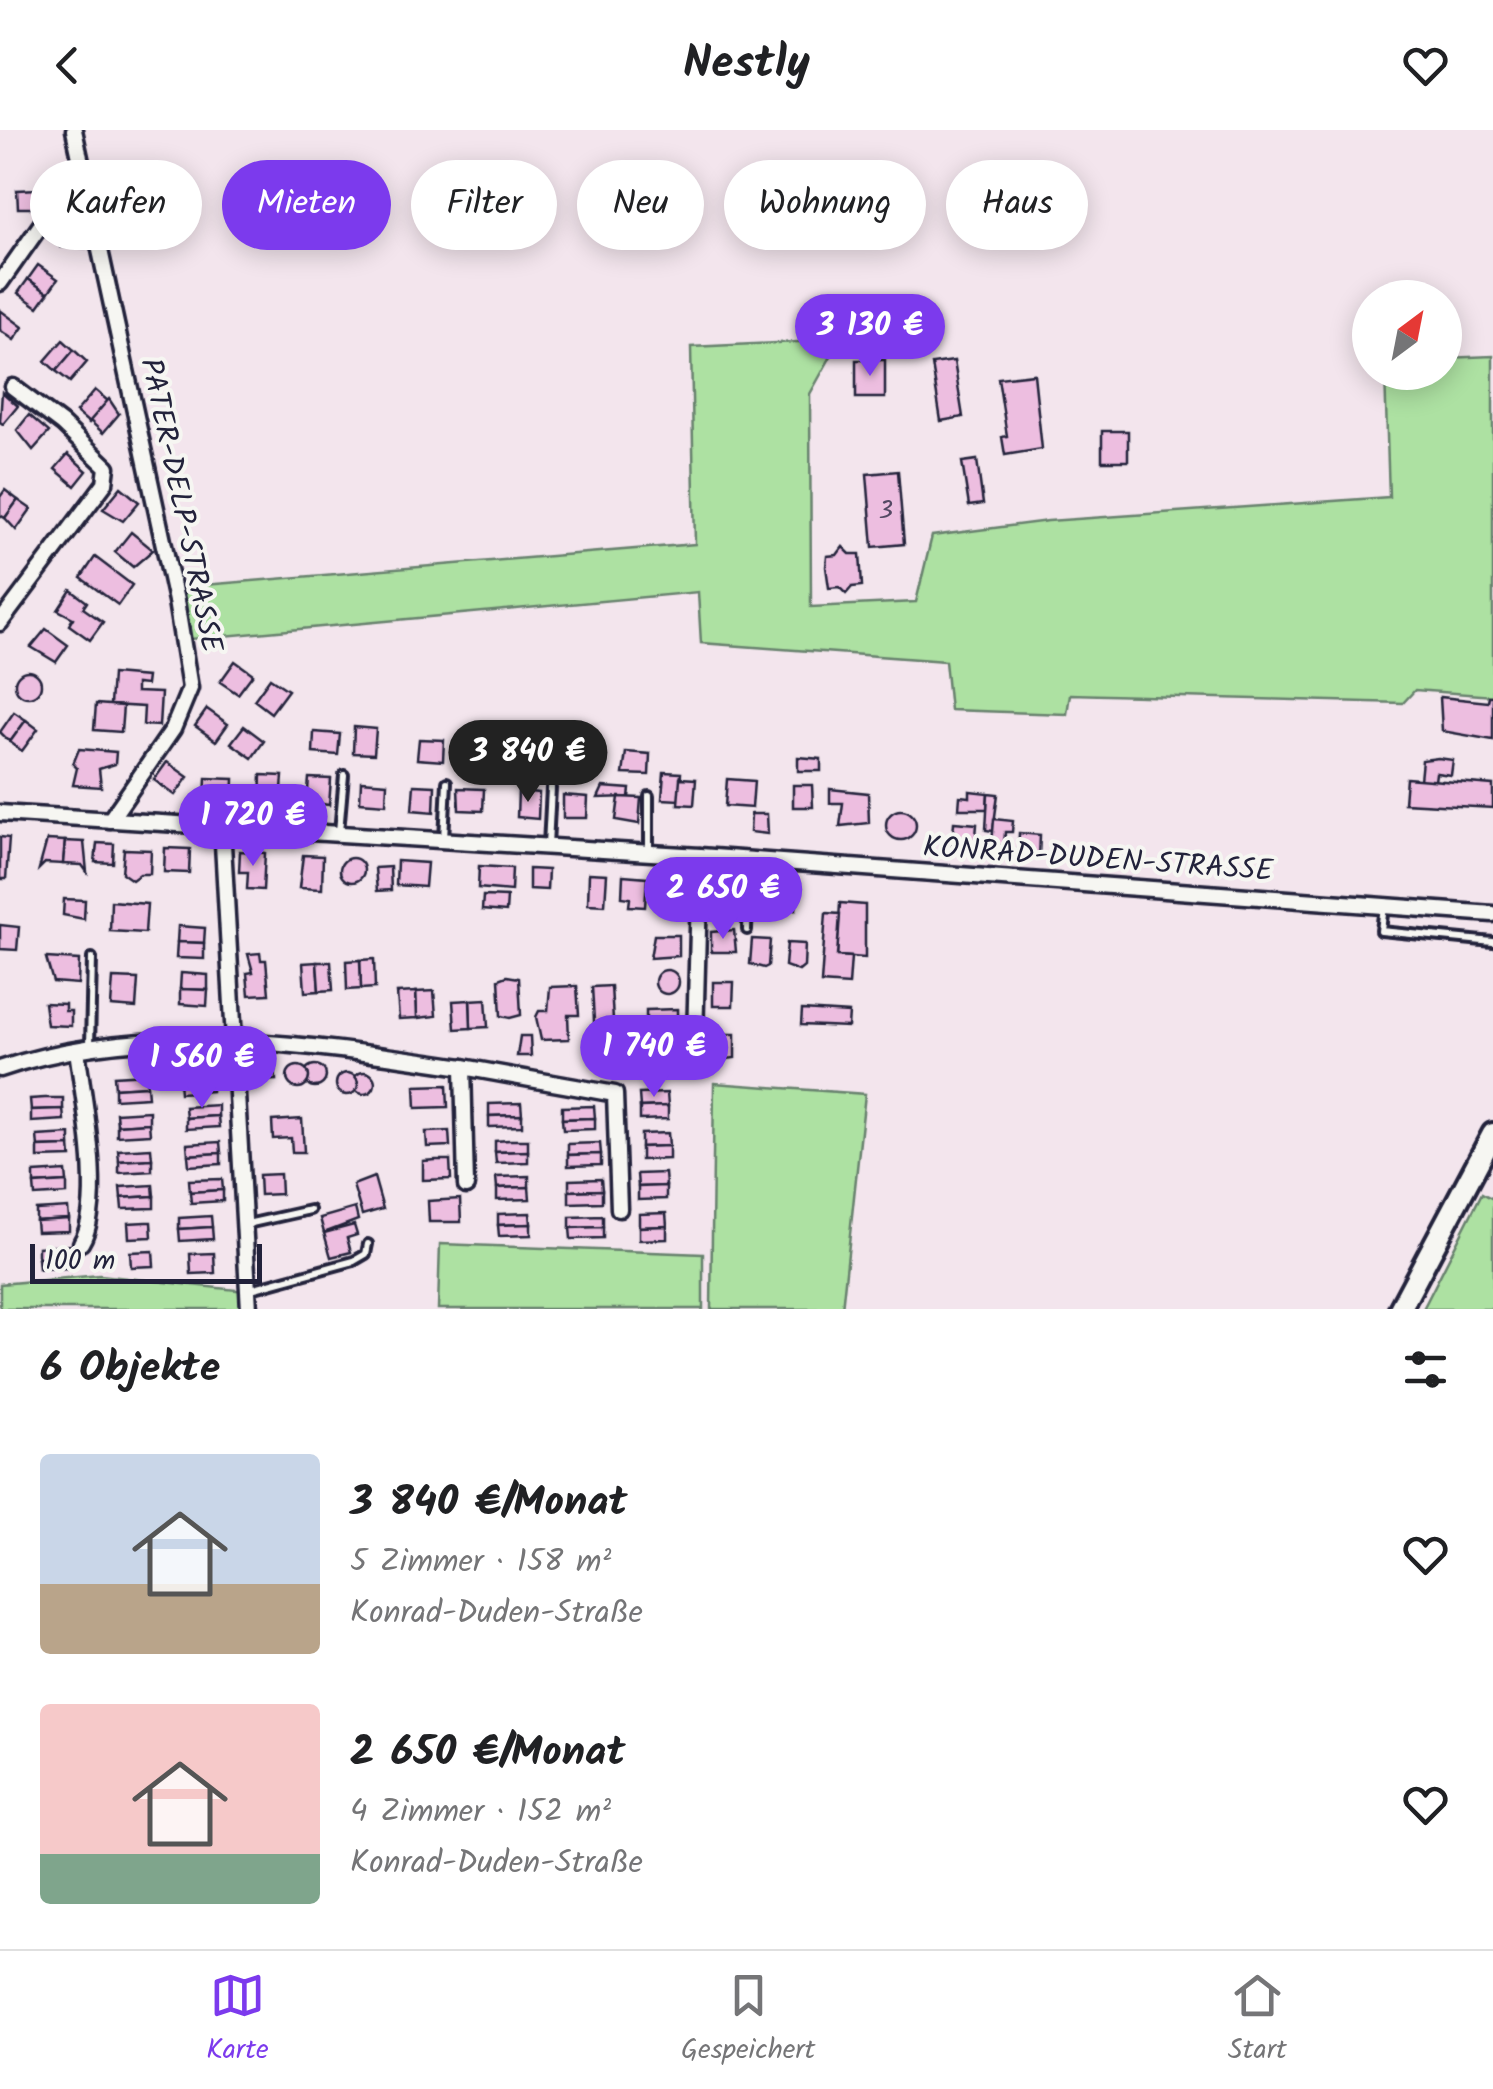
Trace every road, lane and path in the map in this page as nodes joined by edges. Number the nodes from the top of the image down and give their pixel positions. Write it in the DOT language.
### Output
graph roads {
  1 [pos="74,130"];
  2 [pos="80,160"];
  3 [pos="30,233"];
  4 [pos="99,250"];
  5 [pos="6,262"];
  6 [pos="0,283"];
  7 [pos="13,388"];
  8 [pos="0,623"];
  9 [pos="344,775"];
  10 [pos="448,782"];
  11 [pos="551,788"];
  12 [pos="649,796"];
  13 [pos="0,813"];
  14 [pos="110,820"];
  15 [pos="222,826"];
  16 [pos="339,833"];
  17 [pos="444,840"];
  18 [pos="548,846"];
  19 [pos="648,852"];
  20 [pos="700,856"];
  21 [pos="749,859"];
  22 [pos="1384,905"];
  23 [pos="1493,914"];
  24 [pos="747,930"];
  25 [pos="1493,942"];
  26 [pos="92,958"];
  27 [pos="696,1038"];
  28 [pos="233,1044"];
  29 [pos="83,1049"];
  30 [pos="462,1066"];
  31 [pos="0,1069"];
  32 [pos="1493,1134"];
  33 [pos="466,1186"];
  34 [pos="619,1209"];
  35 [pos="310,1210"];
  36 [pos="246,1224"];
  37 [pos="82,1243"];
  38 [pos="368,1244"];
  39 [pos="250,1289"];
  40 [pos="249,1309"];
  41 [pos="1400,1309"];
  1 -- 2 [label="street, PATER-DELP-STRASSE"];
  3 -- 5 [label="street"];
  4 -- 14 [label="street, PATER-DELP-STRASSE"];
  5 -- 6 [label="street"];
  7 -- 8 [label="street"];
  9 -- 16 [label="lane"];
  10 -- 17 [label="lane"];
  11 -- 18 [label="lane"];
  12 -- 19 [label="lane"];
  13 -- 14 [label="street, KONRAD-DUDEN-STRASSE"];
  14 -- 15 [label="street, KONRAD-DUDEN-STRASSE"];
  15 -- 16 [label="street, KONRAD-DUDEN-STRASSE"];
  15 -- 28 [label="street"];
  16 -- 17 [label="street, KONRAD-DUDEN-STRASSE"];
  17 -- 18 [label="street, KONRAD-DUDEN-STRASSE"];
  18 -- 19 [label="street, KONRAD-DUDEN-STRASSE"];
  19 -- 20 [label="street, KONRAD-DUDEN-STRASSE"];
  20 -- 21 [label="street, KONRAD-DUDEN-STRASSE"];
  20 -- 27 [label="street"];
  21 -- 22 [label="street, KONRAD-DUDEN-STRASSE"];
  21 -- 24 [label="lane"];
  22 -- 23 [label="street, KONRAD-DUDEN-STRASSE"];
  22 -- 25 [label="lane"];
  26 -- 29 [label="lane"];
  28 -- 29 [label="street"];
  28 -- 30 [label="street"];
  28 -- 36 [label="street"];
  29 -- 31 [label="street"];
  29 -- 37 [label="street"];
  30 -- 33 [label="street"];
  30 -- 34 [label="street"];
  32 -- 41 [label="main road"];
  35 -- 36 [label="lane"];
  36 -- 39 [label="street"];
  38 -- 39 [label="lane"];
  39 -- 40 [label="street"];
}
